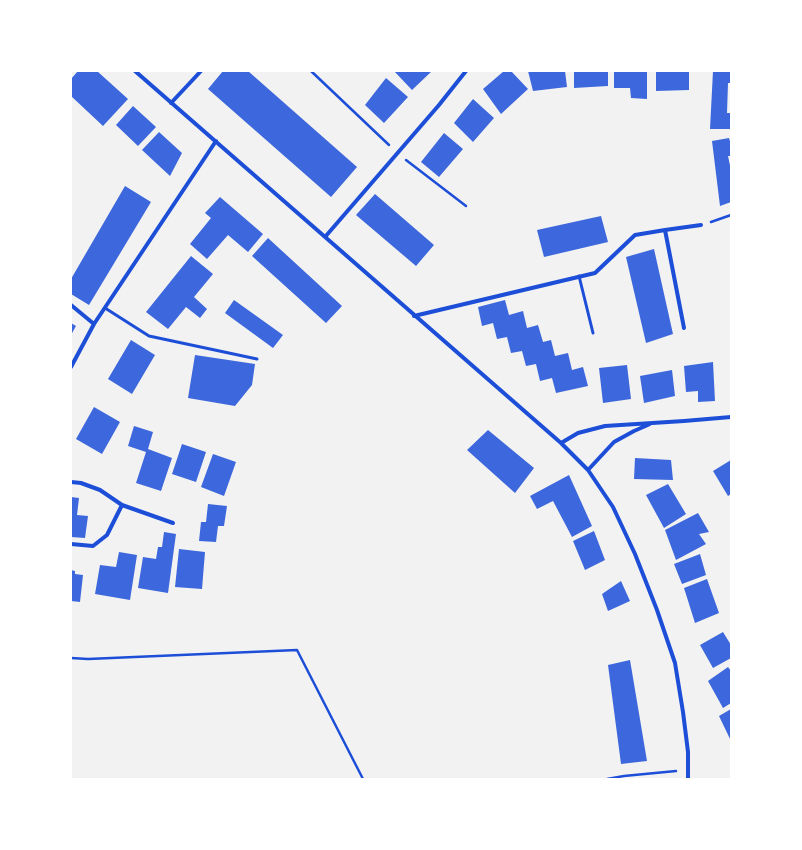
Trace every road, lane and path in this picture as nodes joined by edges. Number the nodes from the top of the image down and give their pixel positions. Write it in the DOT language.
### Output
graph roads {
  1 [pos="135,71"];
  2 [pos="201,71"];
  3 [pos="311,71"];
  4 [pos="466,71"];
  5 [pos="171,103"];
  6 [pos="216,142"];
  7 [pos="397,153"];
  8 [pos="466,206"];
  9 [pos="731,215"];
  10 [pos="701,225"];
  11 [pos="665,230"];
  12 [pos="325,237"];
  13 [pos="579,276"];
  14 [pos="71,305"];
  15 [pos="105,308"];
  16 [pos="414,316"];
  17 [pos="94,324"];
  18 [pos="684,328"];
  19 [pos="593,333"];
  20 [pos="257,359"];
  21 [pos="71,367"];
  22 [pos="731,416"];
  23 [pos="654,423"];
  24 [pos="561,443"];
  25 [pos="588,470"];
  26 [pos="71,482"];
  27 [pos="122,505"];
  28 [pos="173,523"];
  29 [pos="71,544"];
  30 [pos="71,658"];
  31 [pos="688,769"];
  32 [pos="363,779"];
  33 [pos="607,779"];
  34 [pos="688,779"];
  1 -- 5 [label="street"];
  2 -- 5 [label="street"];
  3 -- 7 [label="path"];
  4 -- 7 [label="street"];
  5 -- 6 [label="street"];
  6 -- 12 [label="street"];
  6 -- 15 [label="street"];
  7 -- 8 [label="path"];
  7 -- 12 [label="street"];
  9 -- 10 [label="path"];
  10 -- 11 [label="street"];
  11 -- 13 [label="street"];
  11 -- 18 [label="street"];
  12 -- 16 [label="street"];
  13 -- 16 [label="street"];
  13 -- 19 [label="lane"];
  14 -- 17 [label="street"];
  15 -- 17 [label="street"];
  15 -- 20 [label="lane"];
  16 -- 24 [label="street"];
  17 -- 21 [label="street"];
  22 -- 23 [label="street"];
  23 -- 24 [label="street"];
  23 -- 25 [label="street"];
  24 -- 25 [label="street"];
  25 -- 31 [label="street"];
  26 -- 27 [label="street"];
  27 -- 28 [label="street"];
  27 -- 29 [label="street"];
  30 -- 32 [label="path"];
  31 -- 33 [label="path"];
  31 -- 34 [label="street"];
}
